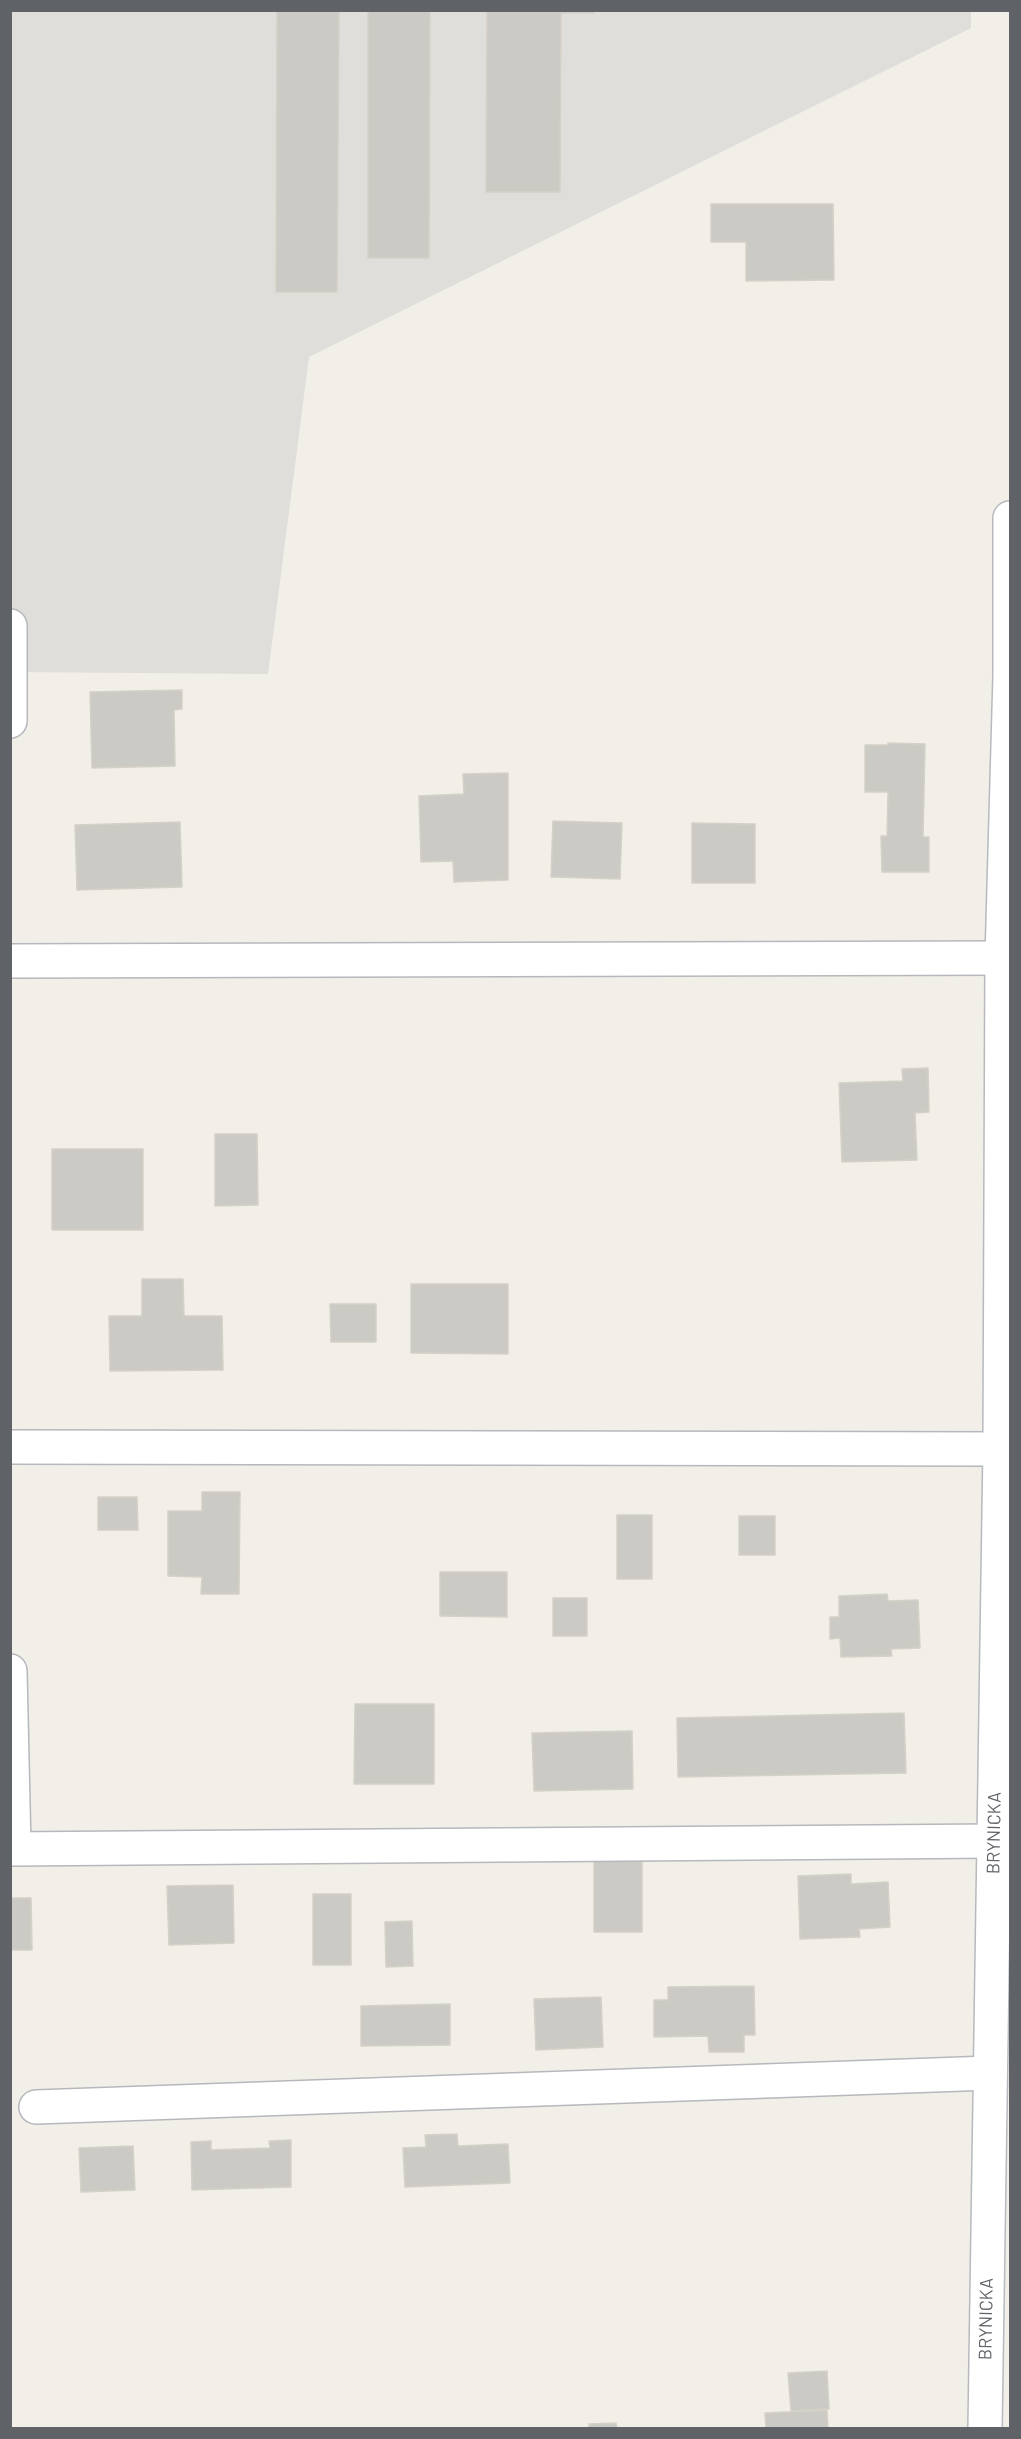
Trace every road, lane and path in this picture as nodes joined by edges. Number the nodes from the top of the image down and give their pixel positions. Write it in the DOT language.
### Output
graph roads {
  1 [pos="1011,518"];
  2 [pos="10,626"];
  3 [pos="11,672"];
  4 [pos="10,721"];
  5 [pos="1002,958"];
  6 [pos="10,961"];
  7 [pos="10,1447"];
  8 [pos="1000,1449"];
  9 [pos="10,1671"];
  10 [pos="994,1841"];
  11 [pos="12,1849"];
  12 [pos="990,2073"];
  13 [pos="36,2107"];
  14 [pos="985,2428"];
  1 -- 5 [label="street, BRYNICKA"];
  2 -- 3 [label="street"];
  3 -- 4 [label="street"];
  5 -- 6 [label="street"];
  5 -- 8 [label="street, BRYNICKA"];
  7 -- 8 [label="street"];
  8 -- 10 [label="street, BRYNICKA"];
  9 -- 11 [label="street"];
  10 -- 11 [label="street"];
  10 -- 12 [label="street, BRYNICKA"];
  12 -- 13 [label="street"];
  12 -- 14 [label="street, BRYNICKA"];
}
